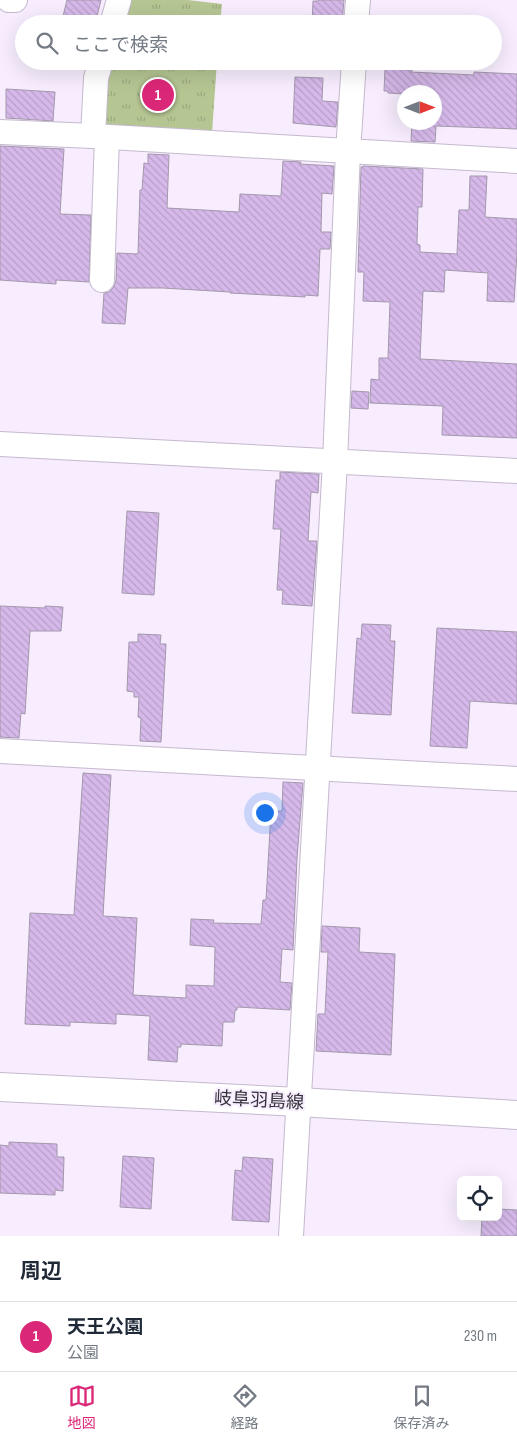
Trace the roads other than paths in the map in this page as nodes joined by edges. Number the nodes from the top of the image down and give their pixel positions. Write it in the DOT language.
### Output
graph roads {
  1 [pos="9,0"];
  2 [pos="15,0"];
  3 [pos="118,0"];
  4 [pos="358,0"];
  5 [pos="114,15"];
  6 [pos="357,15"];
  7 [pos="98,70"];
  8 [pos="353,70"];
  9 [pos="0,132"];
  10 [pos="100,137"];
  11 [pos="348,152"];
  12 [pos="517,161"];
  13 [pos="102,280"];
  14 [pos="0,444"];
  15 [pos="334,462"];
  16 [pos="517,472"];
  17 [pos="0,751"];
  18 [pos="317,769"];
  19 [pos="517,779"];
  20 [pos="0,1087"];
  21 [pos="299,1102"];
  22 [pos="517,1115"];
  23 [pos="291,1236"];
  1 -- 2 [label="street"];
  3 -- 5 [label="street"];
  4 -- 6 [label="street"];
  7 -- 10 [label="street"];
  8 -- 11 [label="street"];
  9 -- 10 [label="street"];
  10 -- 11 [label="street"];
  10 -- 13 [label="street"];
  11 -- 12 [label="street"];
  11 -- 15 [label="street"];
  14 -- 15 [label="street"];
  15 -- 16 [label="street"];
  15 -- 18 [label="street"];
  17 -- 18 [label="street"];
  18 -- 19 [label="street"];
  18 -- 21 [label="street"];
  20 -- 21 [label="main road, 岐阜羽島線"];
  21 -- 22 [label="main road, 岐阜羽島線"];
  21 -- 23 [label="street"];
}
